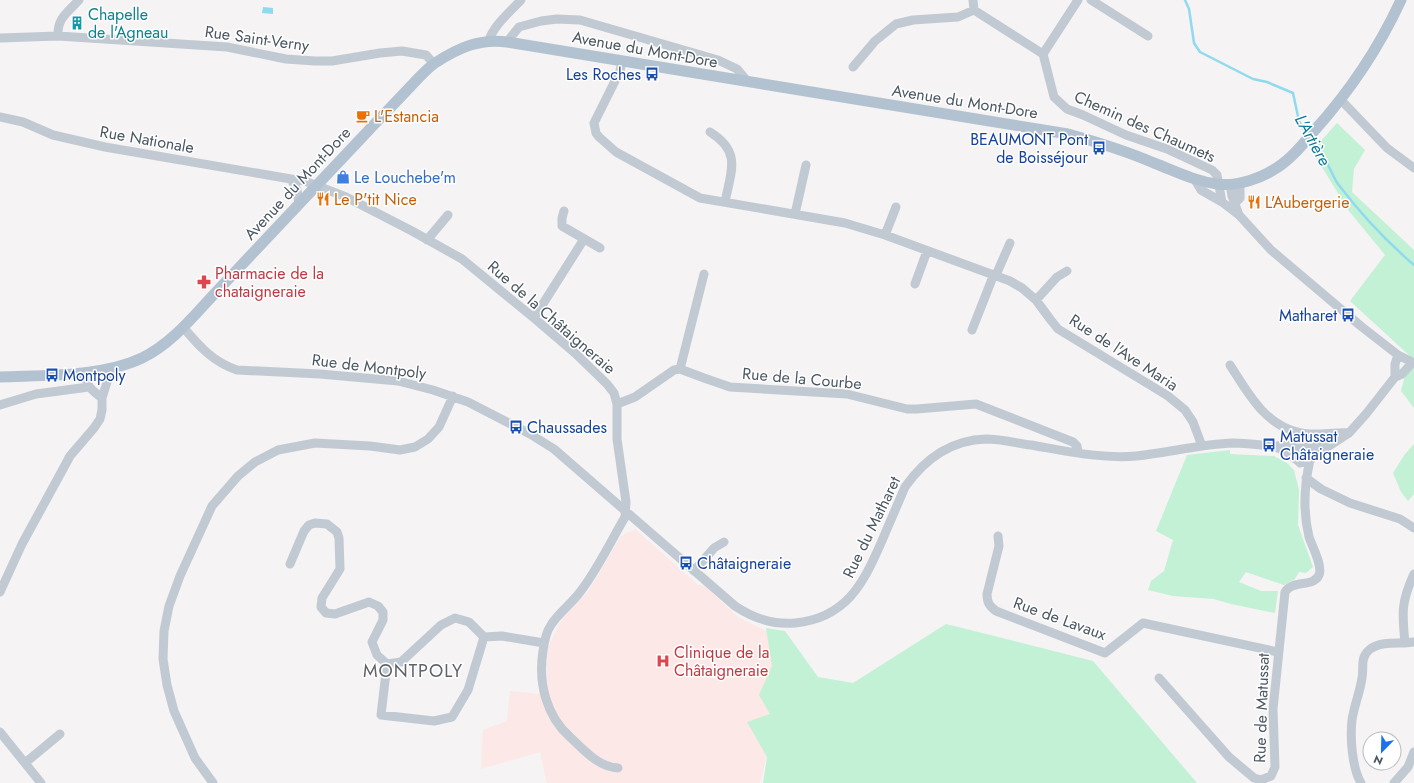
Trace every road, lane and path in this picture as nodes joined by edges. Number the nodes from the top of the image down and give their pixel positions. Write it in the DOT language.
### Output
graph roads {
  1 [pos="79,0"];
  2 [pos="521,0"];
  3 [pos="973,0"];
  4 [pos="1078,0"];
  5 [pos="1091,0"];
  6 [pos="1401,0"];
  7 [pos="974,10"];
  8 [pos="58,36"];
  9 [pos="1148,36"];
  10 [pos="0,38"];
  11 [pos="489,40"];
  12 [pos="507,42"];
  13 [pos="1043,54"];
  14 [pos="622,61"];
  15 [pos="434,64"];
  16 [pos="853,67"];
  17 [pos="747,82"];
  18 [pos="1341,100"];
  19 [pos="0,117"];
  20 [pos="710,132"];
  21 [pos="806,165"];
  22 [pos="1414,168"];
  23 [pos="291,178"];
  24 [pos="1195,180"];
  25 [pos="1230,184"];
  26 [pos="316,186"];
  27 [pos="725,202"];
  28 [pos="1222,202"];
  29 [pos="299,204"];
  30 [pos="896,207"];
  31 [pos="564,212"];
  32 [pos="795,214"];
  33 [pos="448,215"];
  34 [pos="1239,215"];
  35 [pos="885,235"];
  36 [pos="584,239"];
  37 [pos="427,240"];
  38 [pos="1010,243"];
  39 [pos="600,248"];
  40 [pos="927,251"];
  41 [pos="1068,271"];
  42 [pos="704,274"];
  43 [pos="995,274"];
  44 [pos="915,284"];
  45 [pos="1036,300"];
  46 [pos="534,318"];
  47 [pos="183,327"];
  48 [pos="972,330"];
  49 [pos="1398,355"];
  50 [pos="1413,363"];
  51 [pos="1230,365"];
  52 [pos="112,369"];
  53 [pos="680,369"];
  54 [pos="85,372"];
  55 [pos="0,377"];
  56 [pos="1395,377"];
  57 [pos="89,387"];
  58 [pos="453,396"];
  59 [pos="102,398"];
  60 [pos="617,404"];
  61 [pos="0,405"];
  62 [pos="1349,433"];
  63 [pos="1202,446"];
  64 [pos="1274,446"];
  65 [pos="1329,446"];
  66 [pos="1304,448"];
  67 [pos="1078,453"];
  68 [pos="1311,459"];
  69 [pos="1298,461"];
  70 [pos="1306,478"];
  71 [pos="626,512"];
  72 [pos="1414,528"];
  73 [pos="998,536"];
  74 [pos="724,542"];
  75 [pos="290,564"];
  76 [pos="694,570"];
  77 [pos="1414,574"];
  78 [pos="0,592"];
  79 [pos="484,637"];
  80 [pos="1409,642"];
  81 [pos="544,643"];
  82 [pos="1278,652"];
  83 [pos="387,664"];
  84 [pos="1159,678"];
  85 [pos="0,732"];
  86 [pos="60,734"];
  87 [pos="1414,752"];
  88 [pos="25,763"];
  89 [pos="618,768"];
  90 [pos="41,783"];
  91 [pos="213,783"];
  92 [pos="1361,783"];
  93 [pos="1394,783"];
  1 -- 8 [label="street"];
  2 -- 11 [label="street"];
  3 -- 7 [label="street"];
  4 -- 13 [label="street"];
  5 -- 9 [label="street"];
  6 -- 18 [label="main road"];
  7 -- 13 [label="street"];
  7 -- 16 [label="street"];
  8 -- 10 [label="street, Rue Saint-Verny"];
  8 -- 15 [label="street, Rue Saint-Verny"];
  11 -- 12 [label="main road, Avenue du Mont-Dore"];
  11 -- 15 [label="main road, Avenue du Mont-Dore"];
  12 -- 14 [label="main road, Avenue du Mont-Dore"];
  12 -- 17 [label="street"];
  13 -- 25 [label="street, Chemin des Chaumets"];
  14 -- 17 [label="main road, Avenue du Mont-Dore"];
  14 -- 27 [label="street, Rue de l'Ave Maria"];
  15 -- 26 [label="main road, Avenue du Mont-Dore"];
  17 -- 24 [label="main road, Avenue du Mont-Dore"];
  18 -- 22 [label="street"];
  18 -- 25 [label="main road"];
  19 -- 23 [label="street, Rue Nationale"];
  20 -- 27 [label="street"];
  21 -- 32 [label="street"];
  23 -- 26 [label="street, Rue Nationale"];
  23 -- 29 [label="street"];
  24 -- 25 [label="main road, Avenue du Mont-Dore"];
  24 -- 28 [label="street"];
  25 -- 28 [label="street"];
  25 -- 34 [label="street"];
  26 -- 29 [label="main road, Avenue du Mont-Dore"];
  26 -- 37 [label="street, Rue de la Châtaigneraie"];
  27 -- 32 [label="street, Rue de l'Ave Maria"];
  28 -- 34 [label="street"];
  29 -- 47 [label="main road, Avenue du Mont-Dore"];
  30 -- 35 [label="street"];
  31 -- 36 [label="street"];
  32 -- 35 [label="street, Rue de l'Ave Maria"];
  33 -- 37 [label="street"];
  34 -- 49 [label="street"];
  35 -- 40 [label="street, Rue de l'Ave Maria"];
  36 -- 39 [label="street"];
  36 -- 46 [label="street"];
  37 -- 46 [label="street, Rue de la Châtaigneraie"];
  38 -- 43 [label="street"];
  40 -- 43 [label="street, Rue de l'Ave Maria"];
  40 -- 44 [label="street"];
  41 -- 45 [label="street"];
  42 -- 53 [label="street"];
  43 -- 45 [label="street, Rue de l'Ave Maria"];
  43 -- 48 [label="street"];
  45 -- 63 [label="street, Rue de l'Ave Maria"];
  46 -- 60 [label="street, Rue de la Châtaigneraie"];
  47 -- 52 [label="main road, Avenue du Mont-Dore"];
  47 -- 58 [label="street, Rue de Montpoly"];
  49 -- 50 [label="street"];
  49 -- 56 [label="street"];
  50 -- 56 [label="street"];
  51 -- 62 [label="street"];
  52 -- 54 [label="main road, Avenue du Mont-Dore"];
  52 -- 59 [label="street"];
  53 -- 60 [label="street"];
  53 -- 67 [label="street, Rue de la Courbe"];
  54 -- 55 [label="main road, Avenue du Mont-Dore"];
  54 -- 57 [label="street"];
  56 -- 62 [label="street"];
  57 -- 59 [label="street"];
  57 -- 61 [label="street"];
  58 -- 71 [label="street, Rue de Montpoly"];
  58 -- 91 [label="street"];
  59 -- 78 [label="street"];
  60 -- 71 [label="street, Rue de la Châtaigneraie"];
  62 -- 65 [label="street"];
  63 -- 64 [label="street, Rue du Matharet"];
  63 -- 67 [label="street, Rue du Matharet"];
  64 -- 66 [label="street, Rue du Matharet"];
  64 -- 69 [label="street, Rue du Matharet"];
  65 -- 66 [label="street, Rue du Matharet"];
  65 -- 68 [label="street"];
  66 -- 68 [label="street"];
  66 -- 69 [label="street"];
  67 -- 76 [label="street, Rue du Matharet"];
  68 -- 69 [label="street"];
  68 -- 70 [label="street"];
  69 -- 70 [label="street"];
  70 -- 72 [label="street"];
  70 -- 82 [label="street, Rue de Matussat"];
  71 -- 76 [label="street, Rue du Matharet"];
  71 -- 81 [label="street, Rue de la Châtaigneraie"];
  73 -- 82 [label="street, Rue de Lavaux"];
  74 -- 76 [label="street"];
  75 -- 83 [label="street"];
  77 -- 80 [label="street"];
  79 -- 81 [label="street"];
  79 -- 83 [label="street"];
  79 -- 83 [label="street"];
  80 -- 92 [label="street"];
  81 -- 89 [label="street, Rue de la Châtaigneraie"];
  82 -- 84 [label="street, Rue de Matussat"];
  85 -- 88 [label="street"];
  86 -- 88 [label="street"];
  87 -- 93 [label="street"];
  88 -- 90 [label="street"];
}
